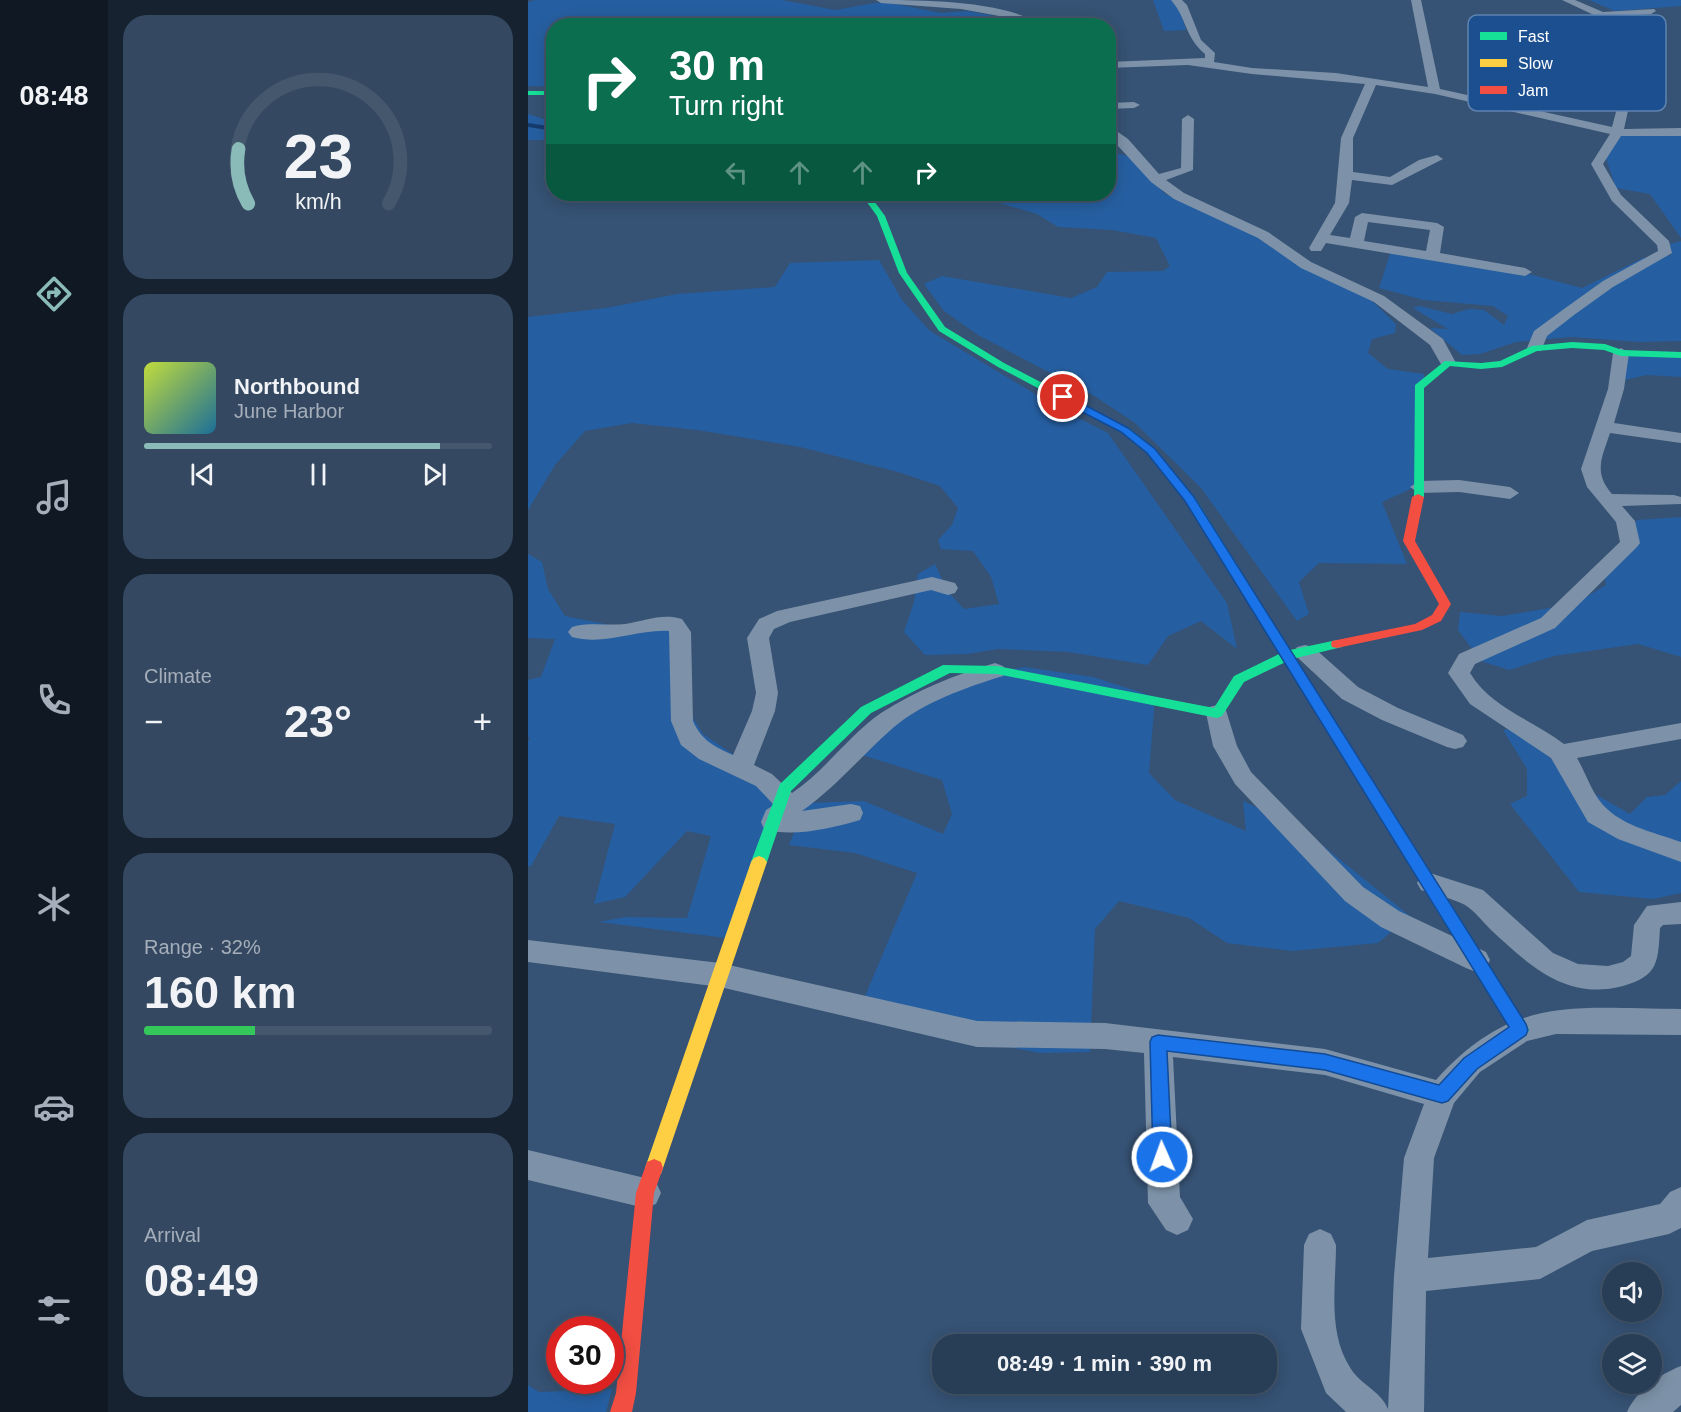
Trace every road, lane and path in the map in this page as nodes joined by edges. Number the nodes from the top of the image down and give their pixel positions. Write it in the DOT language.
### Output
graph roads {
  1 [pos="881,0"];
  2 [pos="1176,0"];
  3 [pos="1416,0"];
  4 [pos="1567,0"];
  5 [pos="1651,11"];
  6 [pos="1602,15"];
  7 [pos="1016,18"];
  8 [pos="1116,64"];
  9 [pos="1202,64"];
  10 [pos="1372,81"];
  11 [pos="1435,91"];
  12 [pos="528,93"];
  13 [pos="546,93"];
  14 [pos="1468,98"];
  15 [pos="1134,105"];
  16 [pos="1116,106"];
  17 [pos="1524,111"];
  18 [pos="1622,111"];
  19 [pos="1188,119"];
  20 [pos="1617,132"];
  21 [pos="1681,132"];
  22 [pos="1116,135"];
  23 [pos="1437,159"];
  24 [pos="1346,175"];
  25 [pos="1156,179"];
  26 [pos="870,201"];
  27 [pos="1323,238"];
  28 [pos="1356,244"];
  29 [pos="1660,255"];
  30 [pos="1681,255"];
  31 [pos="1431,256"];
  32 [pos="1306,265"];
  33 [pos="1525,272"];
  34 [pos="1535,348"];
  35 [pos="1621,352"];
  36 [pos="1681,355"];
  37 [pos="1449,363"];
  38 [pos="1602,427"];
  39 [pos="1681,438"];
  40 [pos="1419,488"];
  41 [pos="1510,493"];
  42 [pos="1608,500"];
  43 [pos="1674,501"];
  44 [pos="948,588"];
  45 [pos="579,632"];
  46 [pos="1297,654"];
  47 [pos="997,670"];
  48 [pos="1216,713"];
  49 [pos="1681,731"];
  50 [pos="1455,741"];
  51 [pos="1560,753"];
  52 [pos="741,768"];
  53 [pos="776,812"];
  54 [pos="851,813"];
  55 [pos="1681,834"];
  56 [pos="1652,840"];
  57 [pos="1681,852"];
  58 [pos="1430,883"];
  59 [pos="1681,913"];
  60 [pos="528,951"];
  61 [pos="1476,960"];
  62 [pos="720,975"];
  63 [pos="1681,1022"];
  64 [pos="1520,1030"];
  65 [pos="1158,1042"];
  66 [pos="1442,1095"];
  67 [pos="528,1165"];
  68 [pos="645,1193"];
  69 [pos="1681,1203"];
  70 [pos="1177,1219"];
  71 [pos="1320,1245"];
  72 [pos="1410,1276"];
  73 [pos="1681,1383"];
  74 [pos="621,1412"];
  75 [pos="1372,1412"];
  76 [pos="1406,1412"];
  77 [pos="1645,1412"];
  1 -- 7 [label="street"];
  2 -- 9 [label="street"];
  3 -- 11 [label="street"];
  4 -- 6 [label="street"];
  5 -- 6 [label="street"];
  8 -- 9 [label="street"];
  9 -- 10 [label="street"];
  10 -- 11 [label="street"];
  10 -- 24 [label="street"];
  11 -- 14 [label="street"];
  12 -- 13 [label="street"];
  15 -- 16 [label="street"];
  17 -- 20 [label="street"];
  18 -- 20 [label="street"];
  19 -- 25 [label="street"];
  20 -- 21 [label="street"];
  20 -- 29 [label="street"];
  22 -- 25 [label="street"];
  23 -- 24 [label="street"];
  24 -- 27 [label="street"];
  25 -- 32 [label="street"];
  26 -- 46 [label="street"];
  27 -- 28 [label="street"];
  27 -- 32 [label="street"];
  28 -- 31 [label="street"];
  28 -- 31 [label="street"];
  29 -- 30 [label="street"];
  29 -- 34 [label="street"];
  31 -- 33 [label="street"];
  32 -- 37 [label="street"];
  34 -- 35 [label="street"];
  34 -- 37 [label="street"];
  35 -- 36 [label="street"];
  35 -- 38 [label="street"];
  37 -- 40 [label="street"];
  38 -- 39 [label="street"];
  38 -- 42 [label="street"];
  40 -- 41 [label="street"];
  40 -- 46 [label="street"];
  42 -- 43 [label="street"];
  42 -- 51 [label="street"];
  44 -- 52 [label="street"];
  45 -- 52 [label="street"];
  46 -- 48 [label="street"];
  46 -- 50 [label="street"];
  46 -- 58 [label="street"];
  47 -- 48 [label="street"];
  47 -- 53 [label="street"];
  48 -- 61 [label="street"];
  49 -- 51 [label="street"];
  51 -- 56 [label="street"];
  52 -- 53 [label="street"];
  53 -- 54 [label="street"];
  53 -- 62 [label="street"];
  55 -- 56 [label="street"];
  56 -- 57 [label="street"];
  58 -- 59 [label="street"];
  58 -- 61 [label="street"];
  60 -- 62 [label="street"];
  61 -- 64 [label="street"];
  62 -- 65 [label="street"];
  62 -- 68 [label="street"];
  63 -- 64 [label="street"];
  64 -- 66 [label="street"];
  65 -- 66 [label="street"];
  65 -- 70 [label="street"];
  66 -- 72 [label="street"];
  67 -- 68 [label="street"];
  68 -- 74 [label="street"];
  69 -- 72 [label="street"];
  71 -- 75 [label="street"];
  72 -- 76 [label="street"];
  73 -- 77 [label="street"];
}
